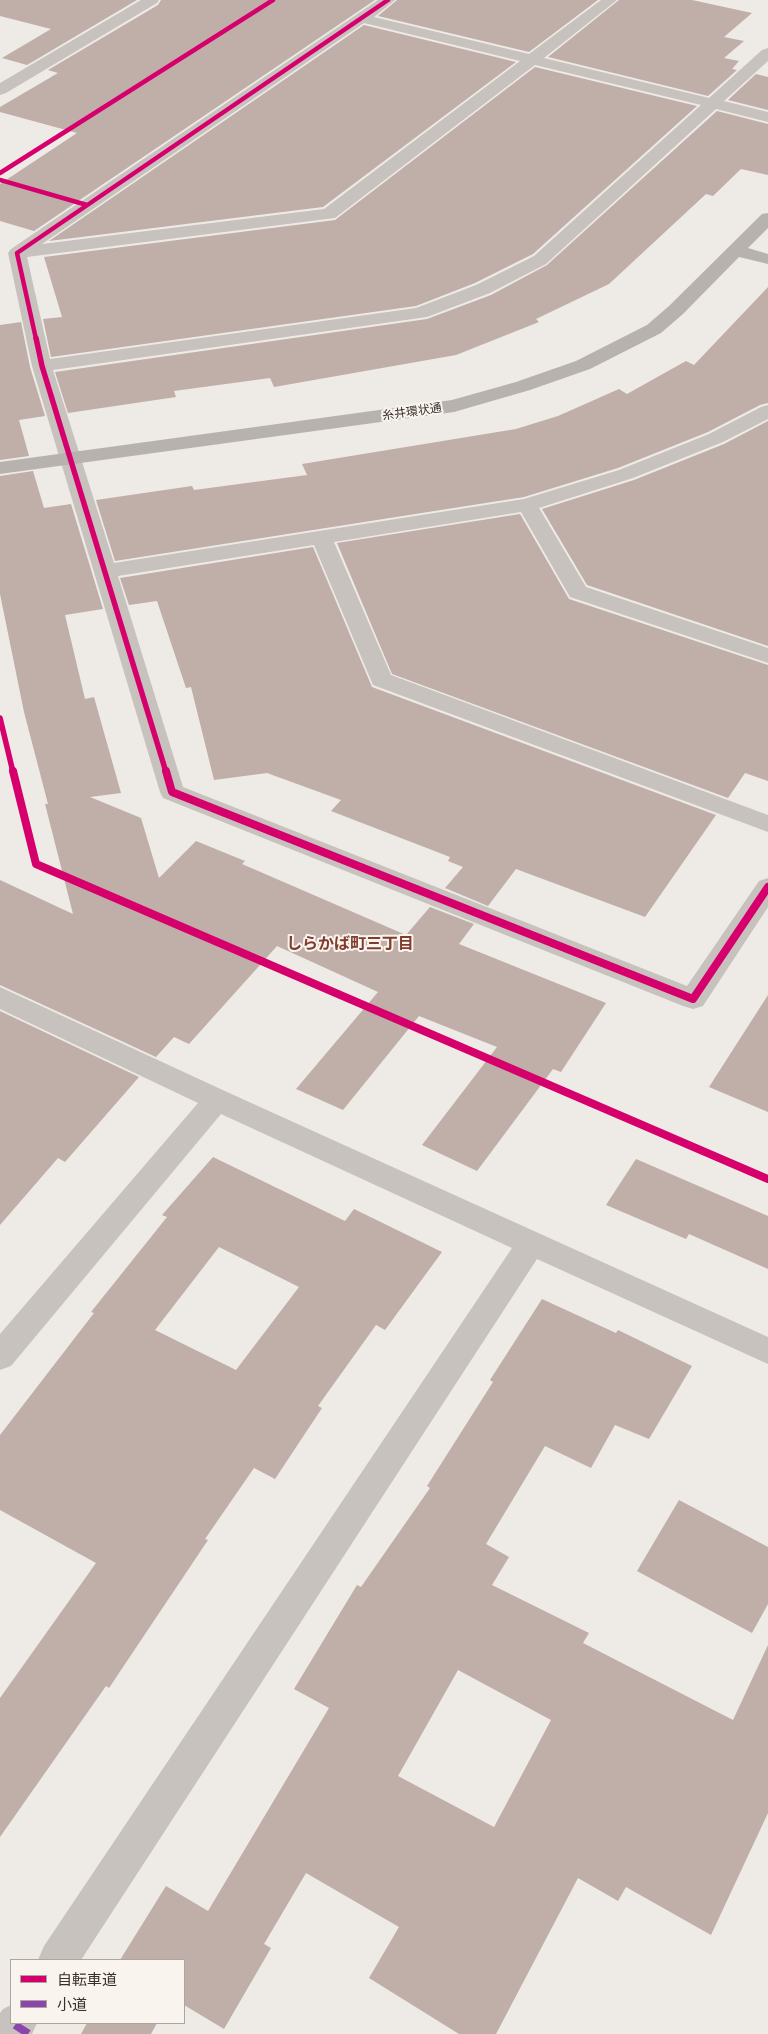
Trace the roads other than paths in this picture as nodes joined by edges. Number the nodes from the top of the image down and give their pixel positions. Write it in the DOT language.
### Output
graph roads {
  1 [pos="152,0"];
  2 [pos="388,0"];
  3 [pos="610,0"];
  4 [pos="361,18"];
  5 [pos="768,53"];
  6 [pos="532,60"];
  7 [pos="0,90"];
  8 [pos="712,104"];
  9 [pos="768,116"];
  10 [pos="768,218"];
  11 [pos="760,238"];
  12 [pos="736,251"];
  13 [pos="17,253"];
  14 [pos="768,259"];
  15 [pos="42,366"];
  16 [pos="768,411"];
  17 [pos="71,458"];
  18 [pos="0,468"];
  19 [pos="527,505"];
  20 [pos="322,538"];
  21 [pos="106,570"];
  22 [pos="768,656"];
  23 [pos="768,824"];
  24 [pos="768,887"];
  25 [pos="0,997"];
  26 [pos="217,1100"];
  27 [pos="532,1242"];
  28 [pos="768,1351"];
  29 [pos="0,1358"];
  30 [pos="59,1959"];
  1 -- 7 [label="street"];
  2 -- 4 [label="street"];
  3 -- 6 [label="street"];
  4 -- 6 [label="street"];
  4 -- 13 [label="street"];
  5 -- 8 [label="street"];
  6 -- 8 [label="street"];
  6 -- 13 [label="street"];
  8 -- 9 [label="street"];
  8 -- 15 [label="street"];
  10 -- 11 [label="street, 糸井環状通"];
  11 -- 12 [label="street, 糸井環状通"];
  12 -- 14 [label="street"];
  12 -- 17 [label="street, 糸井環状通"];
  13 -- 15 [label="street"];
  15 -- 17 [label="street"];
  16 -- 19 [label="street"];
  17 -- 18 [label="street, 糸井環状通"];
  17 -- 21 [label="street"];
  19 -- 20 [label="street"];
  19 -- 22 [label="street"];
  20 -- 21 [label="street"];
  20 -- 23 [label="street"];
  21 -- 24 [label="street"];
  25 -- 26 [label="street"];
  26 -- 27 [label="street"];
  26 -- 29 [label="street"];
  27 -- 28 [label="street"];
  27 -- 30 [label="street"];
}
